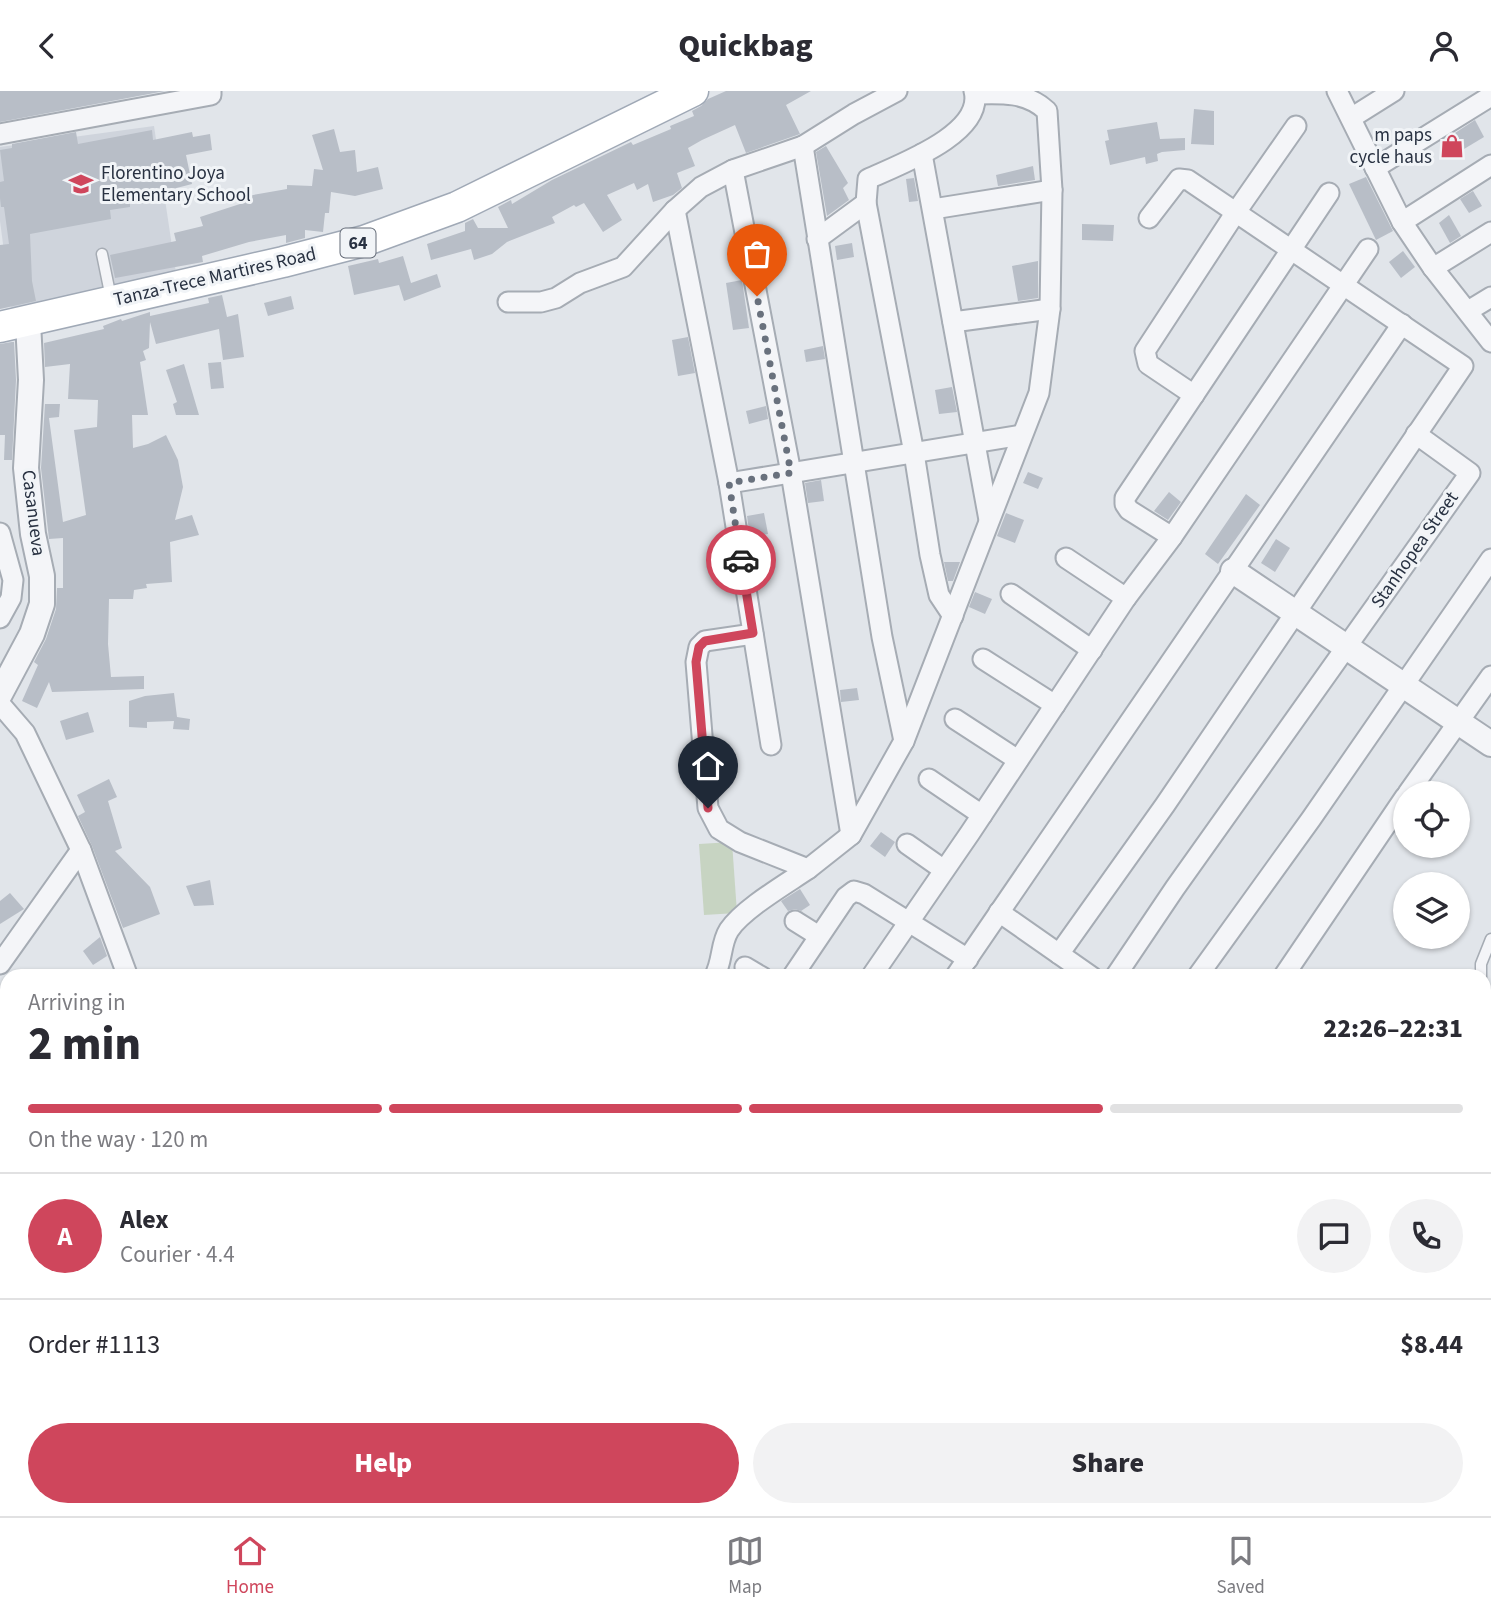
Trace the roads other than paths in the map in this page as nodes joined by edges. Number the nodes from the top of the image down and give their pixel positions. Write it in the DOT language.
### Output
graph roads {
  1 [pos="211,91"];
  2 [pos="693,91"];
  3 [pos="897,91"];
  4 [pos="1337,91"];
  5 [pos="1394,91"];
  6 [pos="975,93"];
  7 [pos="1491,96"];
  8 [pos="1351,118"];
  9 [pos="1296,126"];
  10 [pos="0,134"];
  11 [pos="803,146"];
  12 [pos="922,154"];
  13 [pos="1491,166"];
  14 [pos="1375,168"];
  15 [pos="733,170"];
  16 [pos="1052,190"];
  17 [pos="1329,193"];
  18 [pos="866,203"];
  19 [pos="933,209"];
  20 [pos="675,210"];
  21 [pos="1236,212"];
  22 [pos="1149,218"];
  23 [pos="1402,222"];
  24 [pos="1491,232"];
  25 [pos="817,239"];
  26 [pos="1291,249"];
  27 [pos="1368,249"];
  28 [pos="102,254"];
  29 [pos="1433,268"];
  30 [pos="1344,285"];
  31 [pos="1491,297"];
  32 [pos="111,302"];
  33 [pos="508,302"];
  34 [pos="1050,309"];
  35 [pos="1468,310"];
  36 [pos="953,322"];
  37 [pos="14,324"];
  38 [pos="1402,324"];
  39 [pos="1489,333"];
  40 [pos="1194,395"];
  41 [pos="1416,434"];
  42 [pos="1021,435"];
  43 [pos="975,443"];
  44 [pos="914,453"];
  45 [pos="854,463"];
  46 [pos="791,473"];
  47 [pos="729,483"];
  48 [pos="989,521"];
  49 [pos="33,534"];
  50 [pos="1,537"];
  51 [pos="1172,537"];
  52 [pos="1066,558"];
  53 [pos="1491,559"];
  54 [pos="1233,571"];
  55 [pos="1011,594"];
  56 [pos="1126,599"];
  57 [pos="1294,612"];
  58 [pos="953,616"];
  59 [pos="0,618"];
  60 [pos="753,633"];
  61 [pos="1347,647"];
  62 [pos="1092,650"];
  63 [pos="983,659"];
  64 [pos="1491,676"];
  65 [pos="1404,685"];
  66 [pos="0,694"];
  67 [pos="0,704"];
  68 [pos="1055,705"];
  69 [pos="955,719"];
  70 [pos="1459,722"];
  71 [pos="904,741"];
  72 [pos="1491,744"];
  73 [pos="771,745"];
  74 [pos="1018,760"];
  75 [pos="929,779"];
  76 [pos="1417,781"];
  77 [pos="982,815"];
  78 [pos="1393,816"];
  79 [pos="851,835"];
  80 [pos="907,844"];
  81 [pos="81,850"];
  82 [pos="808,869"];
  83 [pos="944,870"];
  84 [pos="999,912"];
  85 [pos="795,921"];
  86 [pos="907,922"];
  87 [pos="819,936"];
  88 [pos="1491,939"];
  89 [pos="1059,954"];
  90 [pos="968,959"];
  91 [pos="0,964"];
  92 [pos="125,969"];
  93 [pos="718,969"];
  94 [pos="797,969"];
  95 [pos="876,969"];
  96 [pos="961,969"];
  97 [pos="1081,969"];
  98 [pos="1120,969"];
  99 [pos="1203,969"];
  100 [pos="1288,969"];
  101 [pos="1481,969"];
  1 -- 10 [label="street"];
  2 -- 32 [label="main road, Tanza-Trece Martires Road / 64"];
  3 -- 11 [label="street"];
  4 -- 8 [label="street"];
  5 -- 8 [label="street"];
  6 -- 12 [label="street"];
  6 -- 16 [label="street"];
  7 -- 14 [label="street"];
  8 -- 14 [label="street"];
  9 -- 21 [label="street"];
  11 -- 15 [label="street"];
  11 -- 25 [label="street"];
  12 -- 18 [label="street"];
  12 -- 19 [label="street"];
  13 -- 23 [label="street"];
  14 -- 23 [label="street"];
  15 -- 20 [label="street"];
  15 -- 46 [label="street"];
  16 -- 19 [label="street"];
  16 -- 34 [label="street"];
  17 -- 26 [label="street"];
  18 -- 25 [label="street"];
  18 -- 44 [label="street"];
  19 -- 36 [label="street"];
  20 -- 33 [label="street"];
  20 -- 47 [label="street"];
  21 -- 22 [label="street"];
  21 -- 26 [label="street"];
  21 -- 40 [label="street"];
  23 -- 29 [label="street"];
  24 -- 29 [label="street"];
  25 -- 45 [label="street"];
  26 -- 30 [label="street"];
  26 -- 40 [label="street"];
  27 -- 30 [label="street"];
  28 -- 32 [label="lane"];
  29 -- 35 [label="street"];
  30 -- 38 [label="street"];
  30 -- 51 [label="street"];
  31 -- 35 [label="street"];
  32 -- 37 [label="main road, Tanza-Trece Martires Road / 64"];
  34 -- 36 [label="street"];
  34 -- 42 [label="street"];
  35 -- 39 [label="street"];
  36 -- 43 [label="street"];
  37 -- 49 [label="street, Casanueva"];
  38 -- 41 [label="street"];
  38 -- 54 [label="street"];
  40 -- 51 [label="street"];
  41 -- 57 [label="street"];
  41 -- 61 [label="street, Stanhopea Street"];
  42 -- 43 [label="street"];
  42 -- 48 [label="street"];
  43 -- 44 [label="street"];
  43 -- 48 [label="street"];
  44 -- 45 [label="street"];
  44 -- 58 [label="street"];
  45 -- 46 [label="street"];
  45 -- 71 [label="street"];
  46 -- 47 [label="street"];
  46 -- 79 [label="street"];
  47 -- 60 [label="street"];
  48 -- 58 [label="street"];
  49 -- 50 [label="street"];
  49 -- 66 [label="street, Casanueva"];
  50 -- 59 [label="street"];
  51 -- 56 [label="street"];
  52 -- 56 [label="street"];
  53 -- 65 [label="street"];
  54 -- 57 [label="street"];
  54 -- 84 [label="street"];
  55 -- 62 [label="street"];
  56 -- 62 [label="street"];
  57 -- 61 [label="street"];
  57 -- 89 [label="street"];
  58 -- 71 [label="street"];
  60 -- 73 [label="street"];
  60 -- 82 [label="street"];
  61 -- 65 [label="street"];
  61 -- 98 [label="street"];
  62 -- 68 [label="street"];
  63 -- 68 [label="street"];
  64 -- 70 [label="street"];
  65 -- 70 [label="street"];
  65 -- 99 [label="street"];
  67 -- 81 [label="street"];
  68 -- 74 [label="street"];
  69 -- 74 [label="street"];
  70 -- 72 [label="street"];
  70 -- 76 [label="street"];
  71 -- 79 [label="street"];
  74 -- 77 [label="street"];
  75 -- 77 [label="street"];
  77 -- 83 [label="street"];
  78 -- 100 [label="street"];
  79 -- 82 [label="street"];
  80 -- 83 [label="street"];
  81 -- 91 [label="street"];
  81 -- 92 [label="street"];
  82 -- 93 [label="street"];
  83 -- 86 [label="street"];
  84 -- 89 [label="street"];
  84 -- 90 [label="street"];
  85 -- 87 [label="street"];
  86 -- 87 [label="street"];
  86 -- 90 [label="street"];
  86 -- 95 [label="street"];
  87 -- 94 [label="street"];
  88 -- 101 [label="lane"];
  89 -- 97 [label="street"];
  90 -- 96 [label="street"];
}
